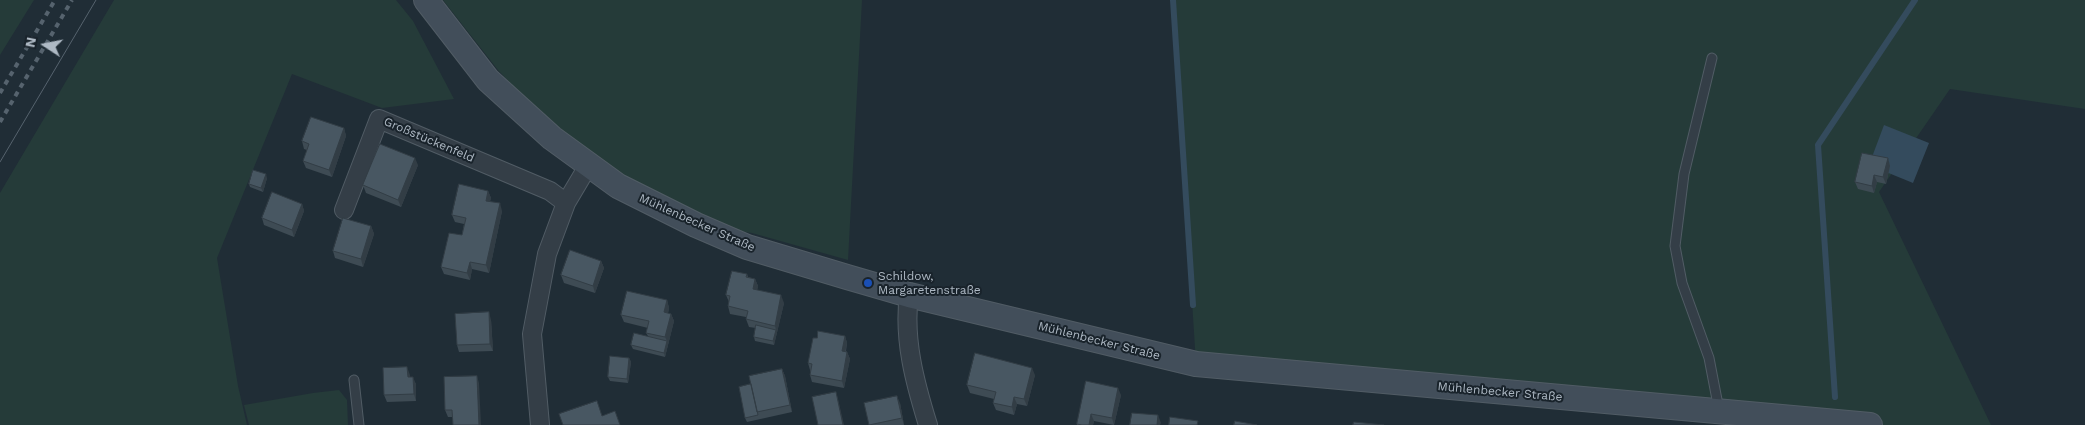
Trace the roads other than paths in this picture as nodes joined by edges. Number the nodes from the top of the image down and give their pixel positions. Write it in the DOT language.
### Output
graph roads {
  1 [pos="426,0"];
  2 [pos="1712,58"];
  3 [pos="588,166"];
  4 [pos="566,203"];
  5 [pos="344,210"];
  6 [pos="910,295"];
  7 [pos="354,380"];
  8 [pos="1720,412"];
  9 [pos="1691,417"];
  10 [pos="359,425"];
  11 [pos="540,425"];
  12 [pos="928,425"];
  13 [pos="1870,425"];
  1 -- 3 [label="main road, Mühlenbecker Straße"];
  2 -- 8 [label="lane"];
  3 -- 4 [label="street"];
  3 -- 6 [label="main road, Mühlenbecker Straße"];
  4 -- 5 [label="street, Großstückenfeld"];
  4 -- 11 [label="street"];
  6 -- 9 [label="main road, Mühlenbecker Straße"];
  6 -- 12 [label="street"];
  7 -- 10 [label="lane"];
  8 -- 9 [label="main road, Mühlenbecker Straße"];
  8 -- 13 [label="main road, Mühlenbecker Straße"];
}
